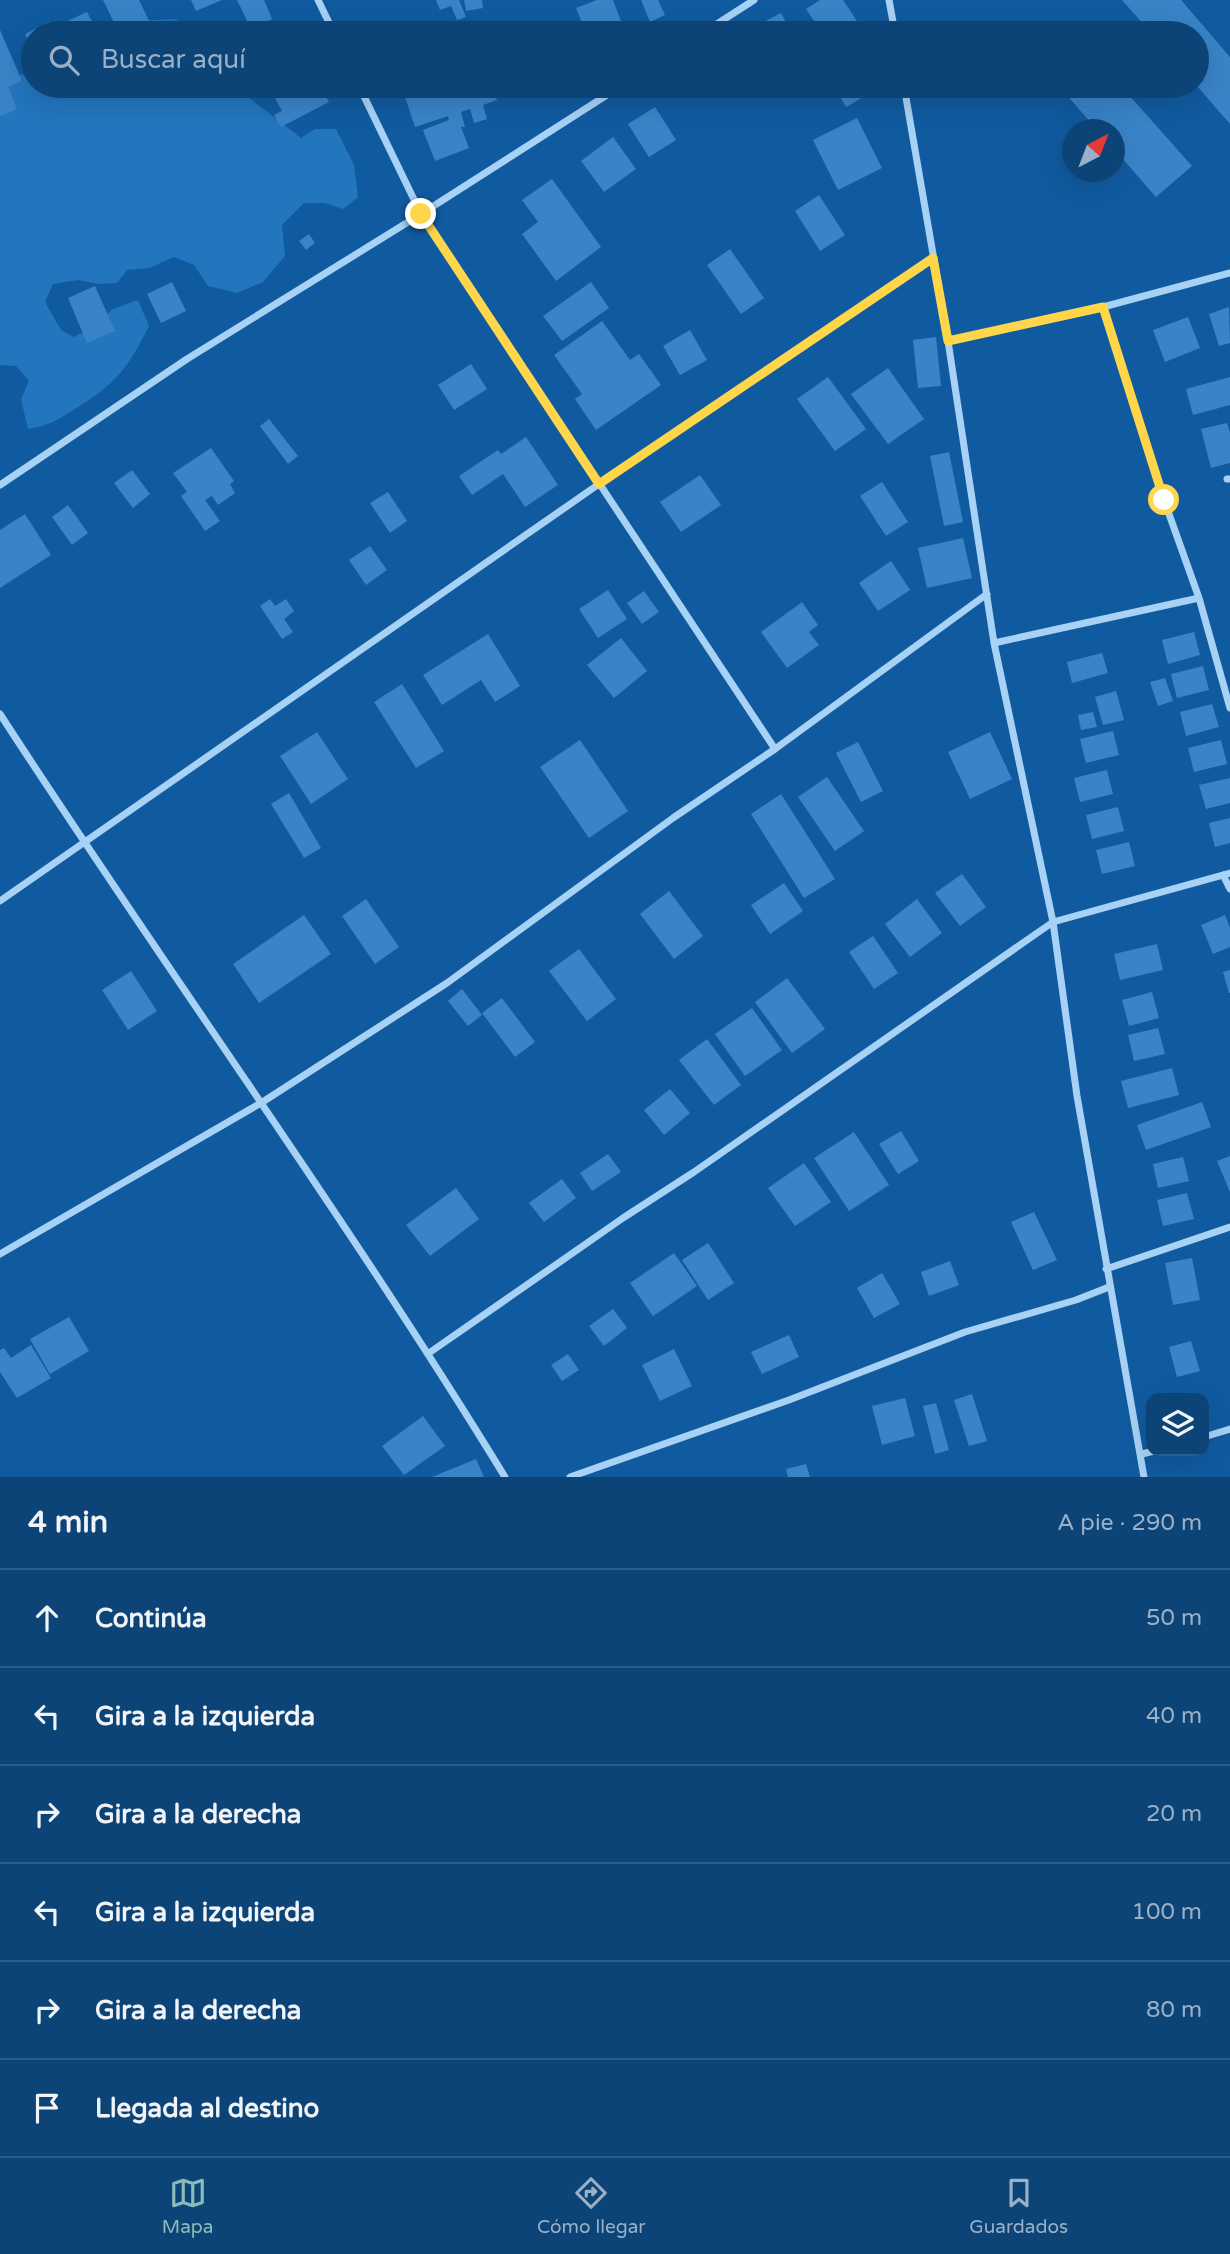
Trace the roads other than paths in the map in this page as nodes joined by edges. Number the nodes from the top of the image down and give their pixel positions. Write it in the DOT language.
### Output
graph roads {
  1 [pos="318,0"];
  2 [pos="754,0"];
  3 [pos="889,0"];
  4 [pos="328,21"];
  5 [pos="721,21"];
  6 [pos="893,21"];
  7 [pos="365,98"];
  8 [pos="602,98"];
  9 [pos="906,98"];
  10 [pos="421,214"];
  11 [pos="933,258"];
  12 [pos="1230,273"];
  13 [pos="1103,307"];
  14 [pos="948,341"];
  15 [pos="599,484"];
  16 [pos="0,485"];
  17 [pos="987,594"];
  18 [pos="1199,598"];
  19 [pos="994,643"];
  20 [pos="1227,682"];
  21 [pos="1230,708"];
  22 [pos="0,714"];
  23 [pos="775,749"];
  24 [pos="83,842"];
  25 [pos="1227,874"];
  26 [pos="1230,889"];
  27 [pos="0,901"];
  28 [pos="1053,922"];
  29 [pos="261,1103"];
  30 [pos="1230,1227"];
  31 [pos="0,1254"];
  32 [pos="1106,1269"];
  33 [pos="1109,1287"];
  34 [pos="429,1353"];
  35 [pos="1230,1429"];
  36 [pos="1209,1435"];
  37 [pos="1146,1453"];
  38 [pos="1142,1454"];
  39 [pos="505,1477"];
  40 [pos="570,1477"];
  41 [pos="1144,1477"];
  1 -- 4 [label="street"];
  2 -- 5 [label="street"];
  3 -- 6 [label="street"];
  7 -- 10 [label="street"];
  8 -- 10 [label="street"];
  9 -- 11 [label="street"];
  10 -- 15 [label="street"];
  10 -- 16 [label="street"];
  11 -- 14 [label="street"];
  11 -- 15 [label="street"];
  12 -- 13 [label="street"];
  13 -- 14 [label="street"];
  13 -- 18 [label="street"];
  14 -- 17 [label="street"];
  15 -- 23 [label="street"];
  15 -- 24 [label="street"];
  17 -- 19 [label="street"];
  17 -- 23 [label="street"];
  18 -- 19 [label="street"];
  18 -- 20 [label="street"];
  19 -- 28 [label="street"];
  20 -- 21 [label="street"];
  22 -- 24 [label="street"];
  23 -- 29 [label="street"];
  24 -- 27 [label="street"];
  24 -- 29 [label="street"];
  25 -- 26 [label="street"];
  25 -- 28 [label="street"];
  28 -- 32 [label="street"];
  28 -- 34 [label="street"];
  29 -- 31 [label="street"];
  29 -- 34 [label="street"];
  30 -- 32 [label="street"];
  32 -- 33 [label="street"];
  33 -- 38 [label="street"];
  33 -- 40 [label="street"];
  34 -- 39 [label="street"];
  35 -- 36 [label="street"];
  37 -- 38 [label="street"];
  38 -- 41 [label="street"];
}
